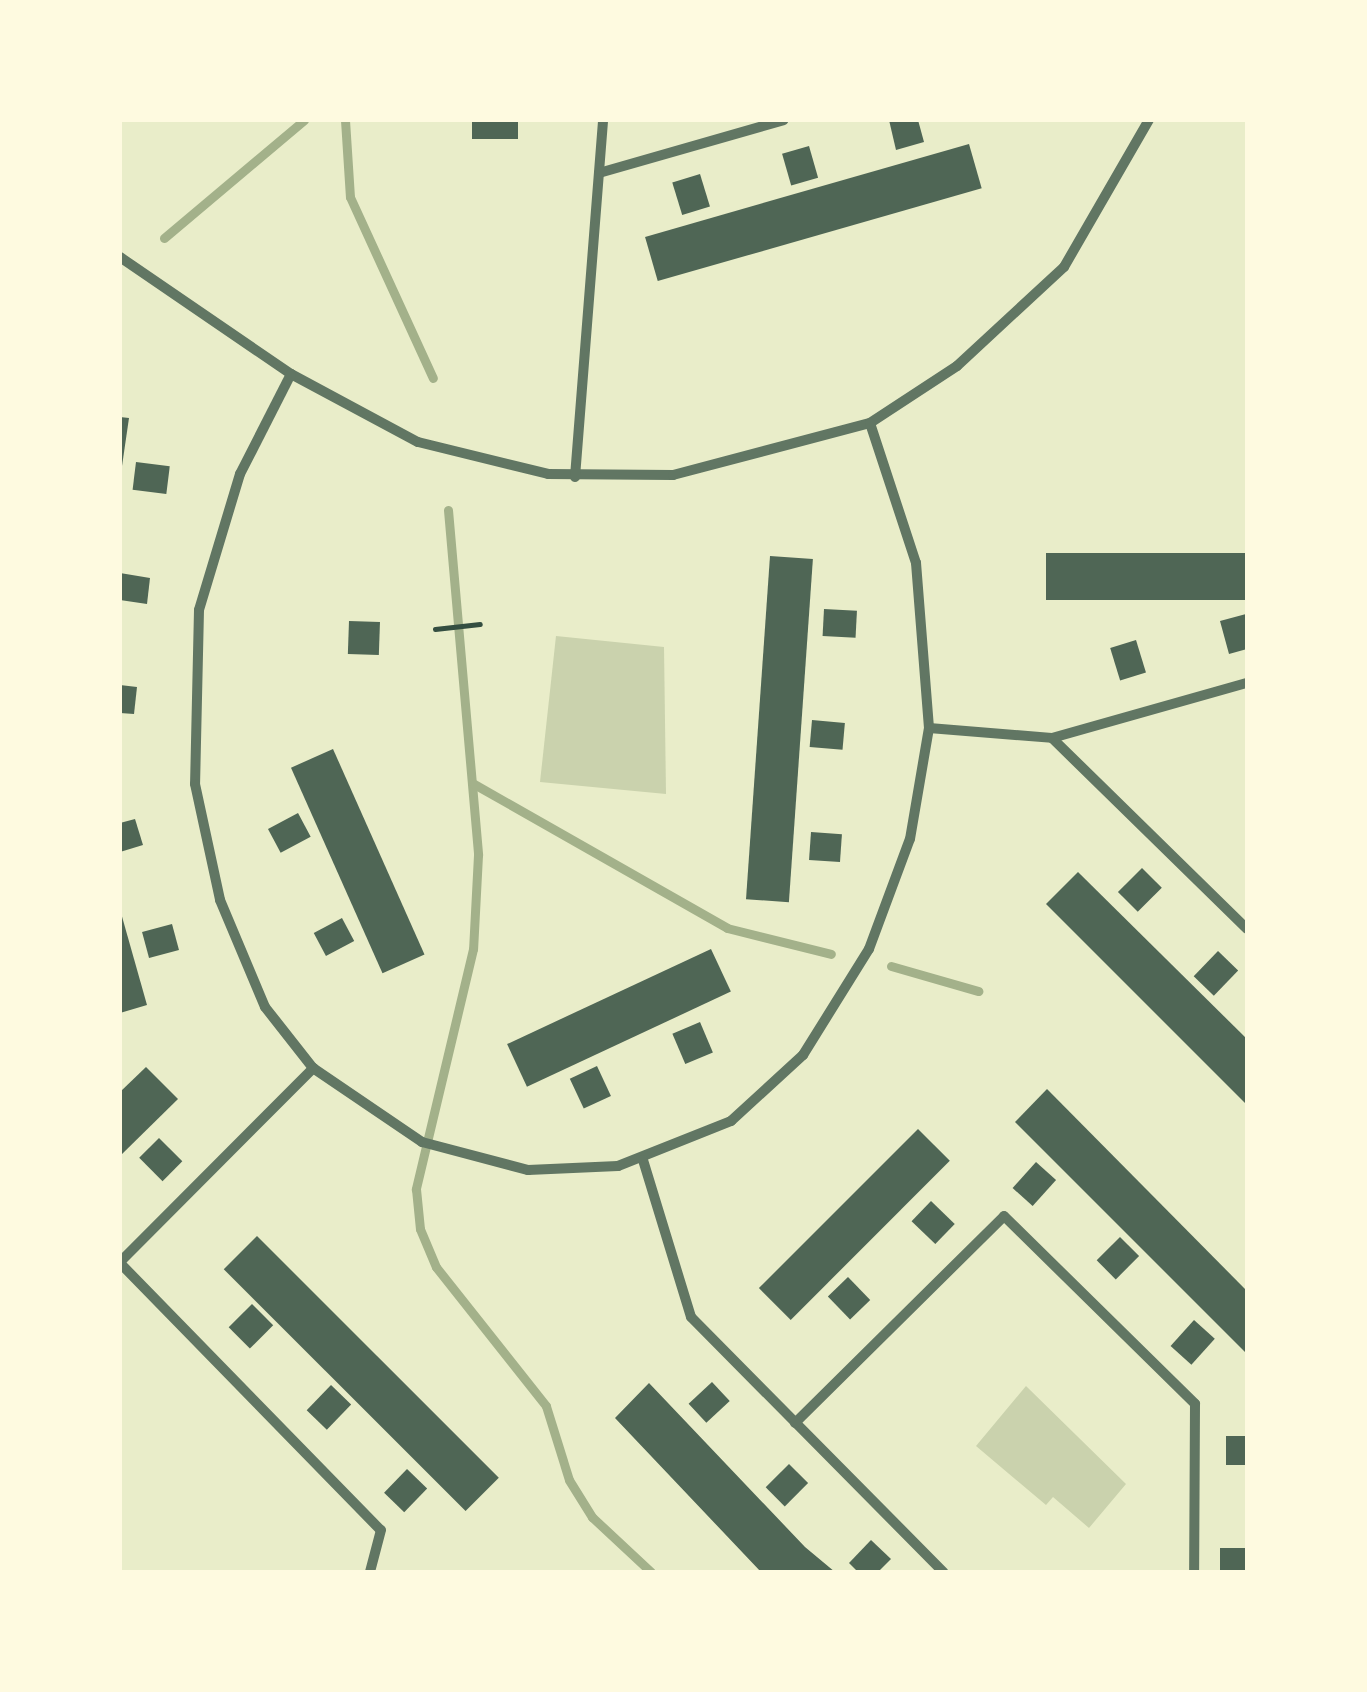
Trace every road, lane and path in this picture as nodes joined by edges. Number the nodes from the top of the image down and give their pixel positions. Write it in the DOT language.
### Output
graph roads {
  1 [pos="603,120"];
  2 [pos="784,120"];
  3 [pos="1148,120"];
  4 [pos="599,173"];
  5 [pos="120,257"];
  6 [pos="292,374"];
  7 [pos="870,423"];
  8 [pos="575,478"];
  9 [pos="480,624"];
  10 [pos="435,629"];
  11 [pos="1247,683"];
  12 [pos="929,728"];
  13 [pos="1052,738"];
  14 [pos="1247,929"];
  15 [pos="312,1068"];
  16 [pos="643,1160"];
  17 [pos="120,1262"];
  18 [pos="795,1423"];
  19 [pos="370,1572"];
  20 [pos="943,1572"];
  21 [pos="1194,1572"];
  1 -- 4 [label="street"];
  2 -- 4 [label="street"];
  3 -- 7 [label="street"];
  4 -- 8 [label="street"];
  5 -- 6 [label="street"];
  6 -- 8 [label="street"];
  6 -- 15 [label="street"];
  7 -- 8 [label="street"];
  7 -- 12 [label="street"];
  9 -- 10 [label="path"];
  11 -- 13 [label="street"];
  12 -- 13 [label="street"];
  12 -- 16 [label="street"];
  13 -- 14 [label="street"];
  15 -- 16 [label="street"];
  15 -- 17 [label="street"];
  16 -- 18 [label="street"];
  17 -- 19 [label="street"];
  18 -- 20 [label="street"];
  18 -- 21 [label="street"];
}
